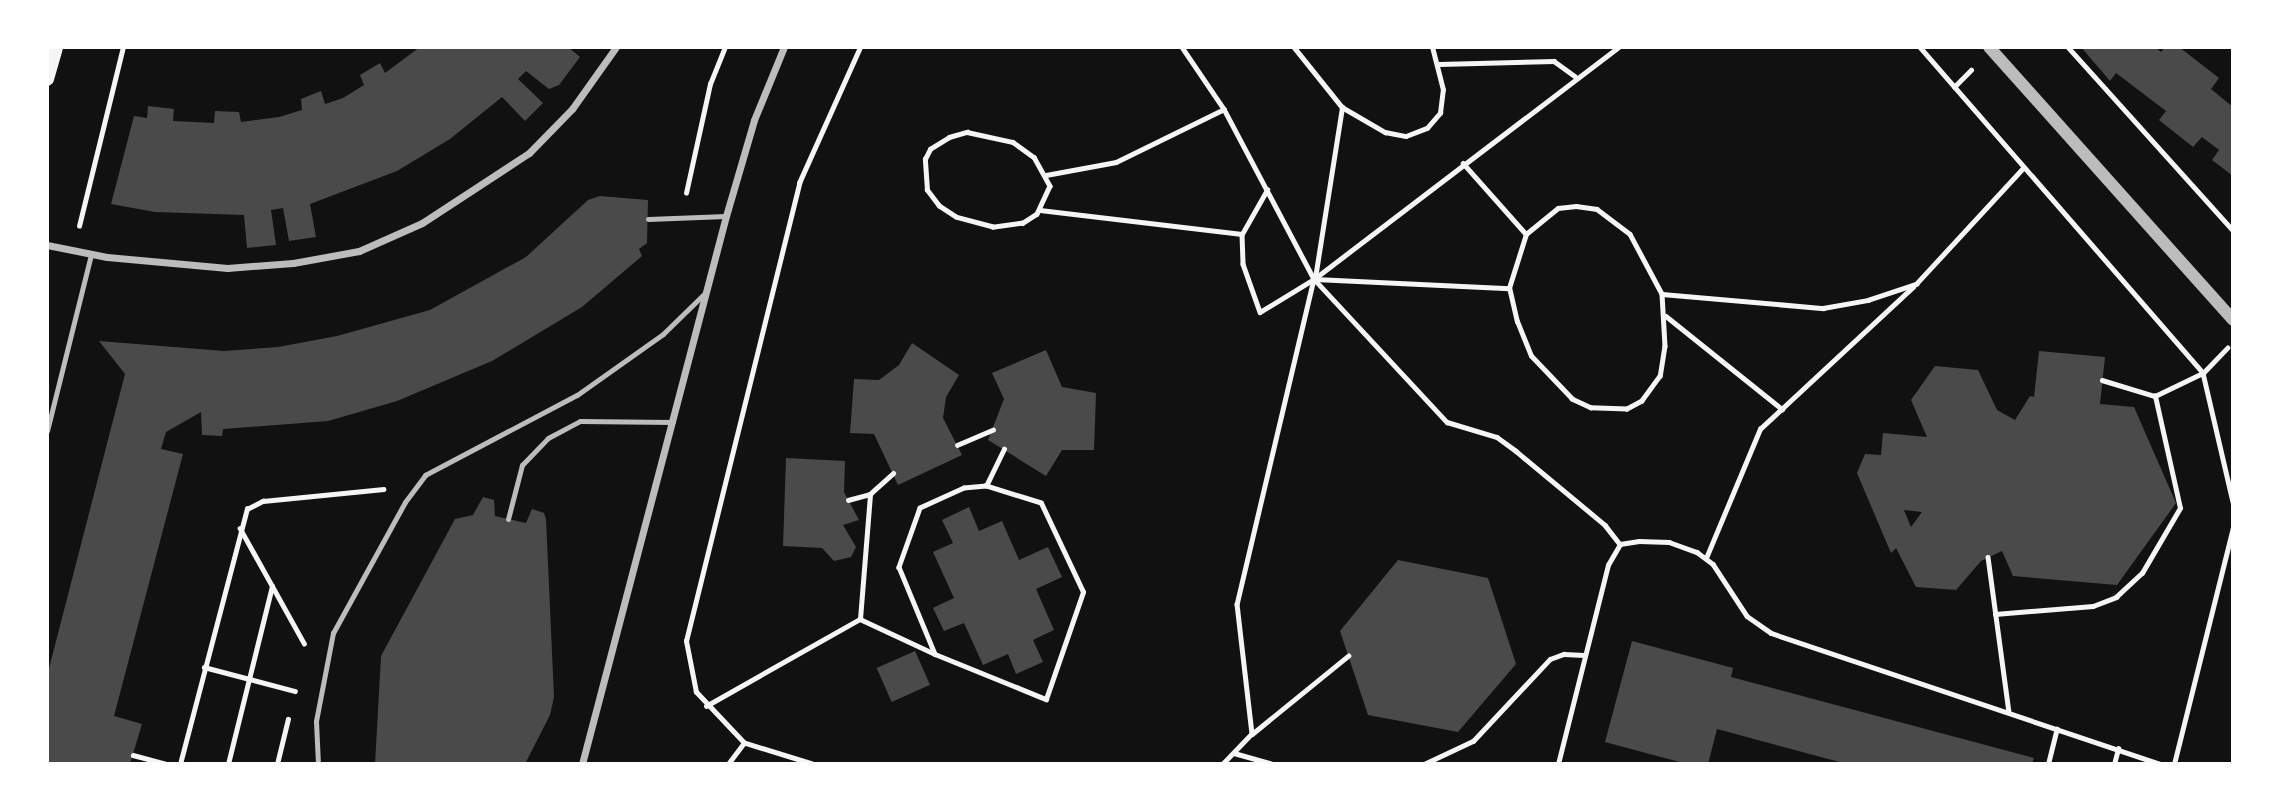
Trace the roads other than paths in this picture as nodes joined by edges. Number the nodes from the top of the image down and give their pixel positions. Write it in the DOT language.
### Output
graph roads {
  1 [pos="56,47"];
  2 [pos="616,47"];
  3 [pos="784,47"];
  4 [pos="1989,47"];
  5 [pos="47,79"];
  6 [pos="726,216"];
  7 [pos="648,219"];
  8 [pos="47,245"];
  9 [pos="91,254"];
  10 [pos="707,290"];
  11 [pos="2233,320"];
  12 [pos="673,422"];
  13 [pos="47,431"];
  14 [pos="508,519"];
  15 [pos="318,764"];
  16 [pos="582,764"];
  1 -- 5 [label="main road"];
  2 -- 9 [label="street"];
  3 -- 6 [label="street"];
  4 -- 11 [label="street"];
  6 -- 7 [label="lane"];
  6 -- 10 [label="street"];
  8 -- 9 [label="street"];
  9 -- 13 [label="lane"];
  10 -- 12 [label="street"];
  10 -- 15 [label="lane"];
  12 -- 14 [label="lane"];
  12 -- 16 [label="street"];
}
